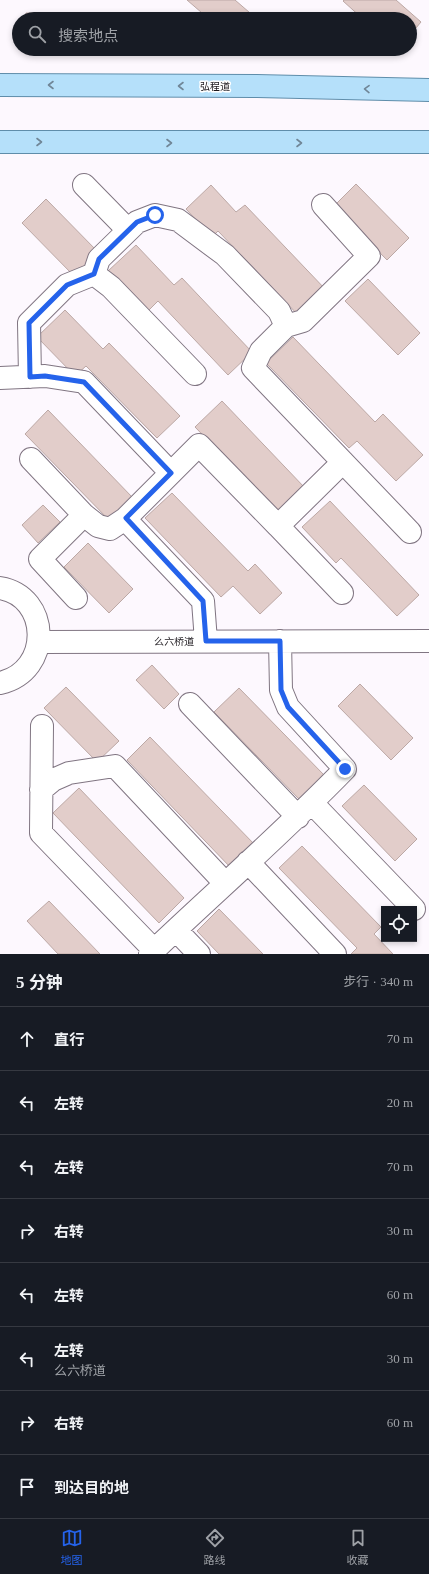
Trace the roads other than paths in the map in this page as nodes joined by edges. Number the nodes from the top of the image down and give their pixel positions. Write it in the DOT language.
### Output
graph roads {
  1 [pos="0,85"];
  2 [pos="406,90"];
  3 [pos="429,90"];
  4 [pos="429,98"];
  5 [pos="0,142"];
  6 [pos="422,143"];
  7 [pos="84,185"];
  8 [pos="323,205"];
  9 [pos="128,230"];
  10 [pos="94,274"];
  11 [pos="286,326"];
  12 [pos="195,374"];
  13 [pos="30,377"];
  14 [pos="0,378"];
  15 [pos="31,459"];
  16 [pos="343,462"];
  17 [pos="171,473"];
  18 [pos="84,515"];
  19 [pos="126,518"];
  20 [pos="278,526"];
  21 [pos="410,532"];
  22 [pos="0,588"];
  23 [pos="342,593"];
  24 [pos="76,598"];
  25 [pos="206,641"];
  26 [pos="280,641"];
  27 [pos="429,641"];
  28 [pos="38,642"];
  29 [pos="0,683"];
  30 [pos="190,704"];
  31 [pos="42,726"];
  32 [pos="41,790"];
  33 [pos="305,810"];
  34 [pos="248,862"];
  35 [pos="225,883"];
  36 [pos="411,906"];
  37 [pos="176,930"];
  38 [pos="152,952"];
  39 [pos="199,954"];
  40 [pos="335,954"];
  2 -- 1 [label="main road, 弘程道, one-way"];
  2 -- 3 [label="main road, 弘程道"];
  2 -- 4 [label="main road"];
  5 -- 6 [label="main road, one-way"];
  7 -- 9 [label="street"];
  8 -- 11 [label="street"];
  9 -- 10 [label="street"];
  9 -- 11 [label="street"];
  10 -- 12 [label="street"];
  10 -- 13 [label="street"];
  11 -- 16 [label="street"];
  13 -- 14 [label="street"];
  13 -- 17 [label="street"];
  15 -- 18 [label="street"];
  16 -- 20 [label="street"];
  16 -- 21 [label="street"];
  17 -- 19 [label="street"];
  17 -- 20 [label="street"];
  18 -- 19 [label="street"];
  18 -- 24 [label="street"];
  19 -- 25 [label="street"];
  20 -- 23 [label="street"];
  22 -- 28 [label="street"];
  25 -- 26 [label="street, 么六桥道"];
  25 -- 28 [label="street, 么六桥道"];
  26 -- 27 [label="street, 么六桥道"];
  26 -- 33 [label="street"];
  28 -- 29 [label="street"];
  30 -- 33 [label="street"];
  31 -- 32 [label="street"];
  32 -- 35 [label="street"];
  32 -- 38 [label="street"];
  33 -- 34 [label="street"];
  33 -- 36 [label="street"];
  34 -- 35 [label="street"];
  34 -- 40 [label="street"];
  35 -- 37 [label="street"];
  37 -- 38 [label="street"];
  37 -- 39 [label="street"];
}
